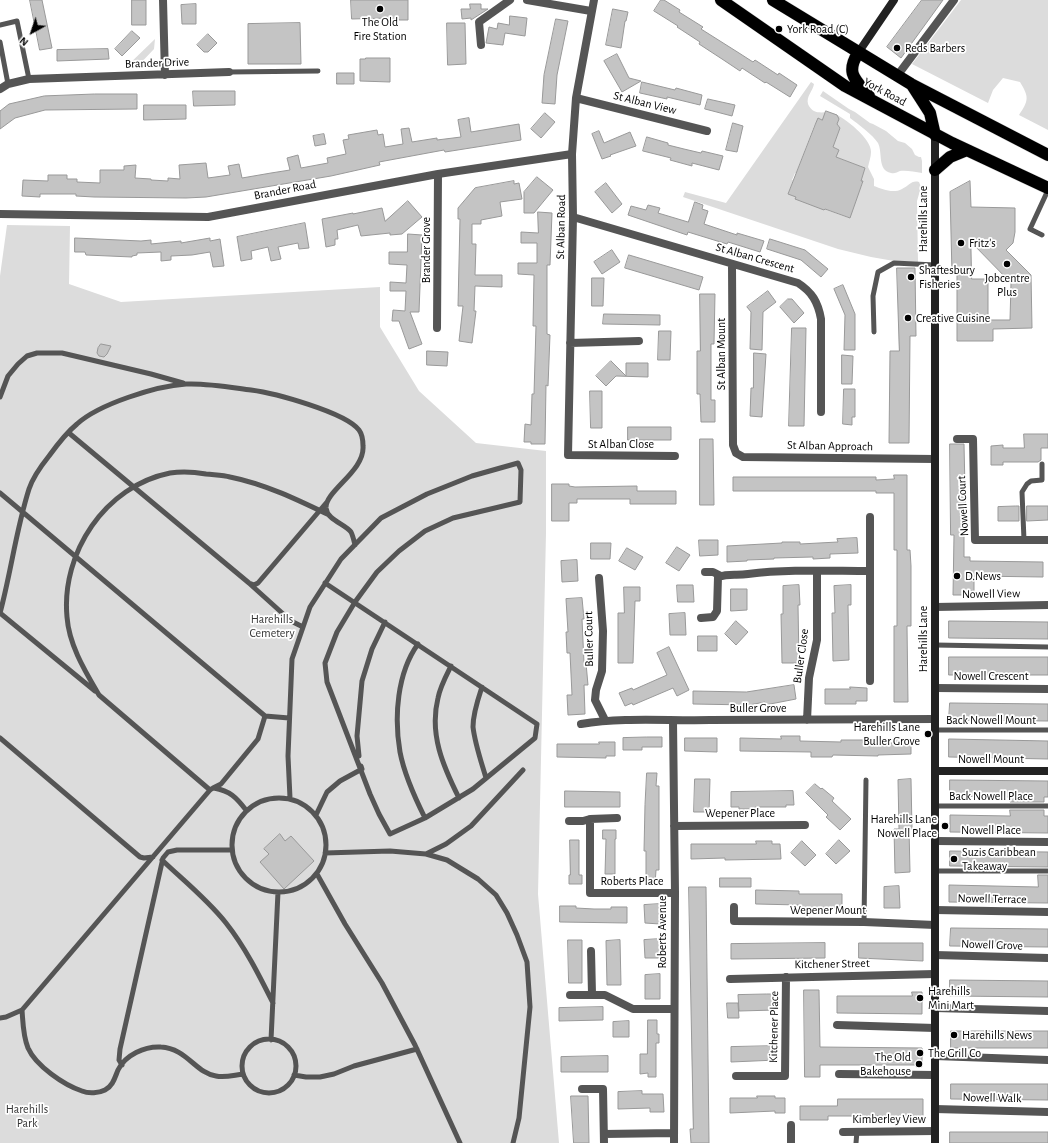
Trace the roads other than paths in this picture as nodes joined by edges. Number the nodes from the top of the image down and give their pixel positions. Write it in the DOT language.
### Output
graph roads {
  1 [pos="163,0"];
  2 [pos="510,0"];
  3 [pos="527,0"];
  4 [pos="594,0"];
  5 [pos="720,0"];
  6 [pos="773,0"];
  7 [pos="894,0"];
  8 [pos="954,0"];
  9 [pos="592,11"];
  10 [pos="0,25"];
  11 [pos="0,42"];
  12 [pos="481,45"];
  13 [pos="858,53"];
  14 [pos="318,71"];
  15 [pos="229,72"];
  16 [pos="164,75"];
  17 [pos="897,76"];
  18 [pos="29,79"];
  19 [pos="8,84"];
  20 [pos="911,84"];
  21 [pos="0,89"];
  22 [pos="576,98"];
  23 [pos="872,101"];
  24 [pos="707,131"];
  25 [pos="935,135"];
  26 [pos="967,150"];
  27 [pos="572,154"];
  28 [pos="1048,155"];
  29 [pos="935,170"];
  30 [pos="438,174"];
  31 [pos="1048,189"];
  32 [pos="0,214"];
  33 [pos="573,217"];
  34 [pos="1042,235"];
  35 [pos="732,264"];
  36 [pos="935,265"];
  37 [pos="437,328"];
  38 [pos="874,332"];
  39 [pos="639,341"];
  40 [pos="570,343"];
  41 [pos="186,384"];
  42 [pos="0,397"];
  43 [pos="822,412"];
  44 [pos="69,433"];
  45 [pos="957,439"];
  46 [pos="733,445"];
  47 [pos="568,455"];
  48 [pos="675,456"];
  49 [pos="935,459"];
  50 [pos="1042,464"];
  51 [pos="134,487"];
  52 [pos="0,493"];
  53 [pos="331,496"];
  54 [pos="319,510"];
  55 [pos="23,513"];
  56 [pos="329,515"];
  57 [pos="870,517"];
  58 [pos="1024,540"];
  59 [pos="1048,540"];
  60 [pos="355,545"];
  61 [pos="75,557"];
  62 [pos="817,571"];
  63 [pos="870,571"];
  64 [pos="705,572"];
  65 [pos="721,576"];
  66 [pos="599,578"];
  67 [pos="249,583"];
  68 [pos="325,583"];
  69 [pos="355,602"];
  70 [pos="1048,605"];
  71 [pos="935,607"];
  72 [pos="0,613"];
  73 [pos="701,618"];
  74 [pos="385,622"];
  75 [pos="303,627"];
  76 [pos="418,644"];
  77 [pos="935,645"];
  78 [pos="1048,647"];
  79 [pos="451,666"];
  80 [pos="870,681"];
  81 [pos="482,687"];
  82 [pos="935,688"];
  83 [pos="1048,689"];
  84 [pos="99,694"];
  85 [pos="264,716"];
  86 [pos="289,718"];
  87 [pos="935,719"];
  88 [pos="605,720"];
  89 [pos="807,720"];
  90 [pos="673,721"];
  91 [pos="582,724"];
  92 [pos="935,730"];
  93 [pos="1048,730"];
  94 [pos="0,738"];
  95 [pos="362,769"];
  96 [pos="523,770"];
  97 [pos="935,771"];
  98 [pos="1048,771"];
  99 [pos="486,778"];
  100 [pos="866,780"];
  101 [pos="212,789"];
  102 [pos="290,798"];
  103 [pos="460,798"];
  104 [pos="935,806"];
  105 [pos="1048,806"];
  106 [pos="246,810"];
  107 [pos="316,815"];
  108 [pos="425,818"];
  109 [pos="617,818"];
  110 [pos="590,819"];
  111 [pos="569,821"];
  112 [pos="806,825"];
  113 [pos="674,826"];
  114 [pos="935,841"];
  115 [pos="1048,842"];
  116 [pos="159,850"];
  117 [pos="232,850"];
  118 [pos="325,854"];
  119 [pos="426,854"];
  120 [pos="153,857"];
  121 [pos="164,858"];
  122 [pos="935,871"];
  123 [pos="1048,871"];
  124 [pos="317,874"];
  125 [pos="278,892"];
  126 [pos="675,893"];
  127 [pos="734,907"];
  128 [pos="935,910"];
  129 [pos="1048,912"];
  130 [pos="864,922"];
  131 [pos="935,924"];
  132 [pos="591,951"];
  133 [pos="935,955"];
  134 [pos="1048,958"];
  135 [pos="935,974"];
  136 [pos="786,977"];
  137 [pos="730,979"];
  138 [pos="592,994"];
  139 [pos="570,995"];
  140 [pos="273,1003"];
  141 [pos="935,1008"];
  142 [pos="674,1009"];
  143 [pos="22,1010"];
  144 [pos="1048,1011"];
  145 [pos="0,1018"];
  146 [pos="837,1025"];
  147 [pos="935,1028"];
  148 [pos="272,1040"];
  149 [pos="417,1049"];
  150 [pos="935,1056"];
  151 [pos="1048,1060"];
  152 [pos="122,1065"];
  153 [pos="243,1074"];
  154 [pos="294,1074"];
  155 [pos="839,1074"];
  156 [pos="935,1075"];
  157 [pos="736,1076"];
  158 [pos="582,1089"];
  159 [pos="935,1109"];
  160 [pos="1048,1112"];
  161 [pos="791,1125"];
  162 [pos="857,1131"];
  163 [pos="935,1131"];
  164 [pos="843,1132"];
  165 [pos="674,1133"];
  166 [pos="604,1139"];
  167 [pos="460,1143"];
  168 [pos="513,1143"];
  169 [pos="674,1143"];
  170 [pos="791,1143"];
  171 [pos="856,1143"];
  172 [pos="935,1143"];
  1 -- 16 [label="street"];
  2 -- 12 [label="street"];
  3 -- 9 [label="street"];
  4 -- 9 [label="street, St Alban Road"];
  5 -- 23 [label="highway, York Road"];
  6 -- 13 [label="highway, York Road"];
  7 -- 13 [label="main road"];
  8 -- 17 [label="street"];
  9 -- 22 [label="street, St Alban Road"];
  10 -- 18 [label="lane"];
  11 -- 19 [label="lane"];
  13 -- 17 [label="highway, York Road"];
  13 -- 23 [label="highway"];
  14 -- 15 [label="lane, Brander Drive"];
  15 -- 16 [label="street, Brander Drive"];
  16 -- 18 [label="street, Brander Drive"];
  17 -- 20 [label="highway, York Road"];
  18 -- 19 [label="street, Brander Drive"];
  19 -- 21 [label="street, Brander Drive"];
  20 -- 25 [label="highway"];
  20 -- 28 [label="highway, York Road"];
  22 -- 24 [label="street, St Alban View"];
  22 -- 27 [label="street, St Alban Road"];
  23 -- 25 [label="highway, York Road"];
  25 -- 26 [label="highway, York Road"];
  25 -- 29 [label="main road, Harehills Lane"];
  26 -- 29 [label="highway"];
  26 -- 31 [label="highway, York Road"];
  27 -- 30 [label="street, Brander Road"];
  27 -- 33 [label="street, St Alban Road"];
  29 -- 36 [label="main road, Harehills Lane"];
  30 -- 32 [label="street, Brander Road"];
  30 -- 37 [label="street, Brander Grove"];
  31 -- 34 [label="lane"];
  33 -- 35 [label="street, St Alban Crescent"];
  33 -- 40 [label="street, St Alban Road"];
  35 -- 43 [label="street, St Alban Crescent"];
  35 -- 46 [label="street, St Alban Mount"];
  36 -- 38 [label="lane"];
  36 -- 49 [label="main road, Harehills Lane"];
  39 -- 40 [label="street"];
  40 -- 47 [label="street, St Alban Road"];
  41 -- 42 [label="lane"];
  41 -- 44 [label="lane"];
  41 -- 53 [label="lane"];
  44 -- 51 [label="lane"];
  44 -- 55 [label="lane"];
  45 -- 58 [label="street, Nowell Court"];
  46 -- 49 [label="street, St Alban Approach"];
  47 -- 48 [label="street, St Alban Close"];
  49 -- 71 [label="main road, Harehills Lane"];
  50 -- 58 [label="lane"];
  51 -- 54 [label="lane"];
  51 -- 61 [label="lane"];
  51 -- 67 [label="lane"];
  52 -- 55 [label="lane"];
  53 -- 54 [label="lane"];
  53 -- 56 [label="lane"];
  54 -- 56 [label="lane"];
  54 -- 67 [label="lane"];
  55 -- 61 [label="lane"];
  55 -- 72 [label="lane"];
  56 -- 60 [label="lane"];
  57 -- 63 [label="street"];
  58 -- 59 [label="street, Nowell Court"];
  60 -- 68 [label="lane"];
  60 -- 69 [label="lane"];
  61 -- 84 [label="lane"];
  61 -- 85 [label="lane"];
  62 -- 63 [label="street"];
  62 -- 65 [label="street"];
  62 -- 89 [label="street, Buller Close"];
  63 -- 80 [label="street"];
  64 -- 65 [label="street"];
  65 -- 73 [label="street"];
  66 -- 88 [label="street, Buller Court"];
  67 -- 75 [label="lane"];
  68 -- 69 [label="lane"];
  68 -- 75 [label="lane"];
  69 -- 74 [label="lane"];
  69 -- 95 [label="lane"];
  70 -- 71 [label="street, Nowell View"];
  71 -- 77 [label="main road, Harehills Lane"];
  72 -- 84 [label="lane"];
  74 -- 76 [label="lane"];
  74 -- 95 [label="lane"];
  75 -- 86 [label="lane"];
  76 -- 79 [label="lane"];
  76 -- 108 [label="lane"];
  77 -- 78 [label="lane"];
  77 -- 82 [label="main road, Harehills Lane"];
  79 -- 81 [label="lane"];
  79 -- 103 [label="lane"];
  81 -- 99 [label="lane"];
  81 -- 99 [label="lane"];
  82 -- 83 [label="street, Nowell Crescent"];
  82 -- 87 [label="main road, Harehills Lane"];
  84 -- 101 [label="lane"];
  85 -- 86 [label="lane"];
  85 -- 101 [label="lane"];
  86 -- 102 [label="lane"];
  87 -- 89 [label="street, Buller Grove"];
  87 -- 92 [label="main road, Harehills Lane"];
  88 -- 90 [label="street, Buller Grove"];
  88 -- 91 [label="street, Buller Grove"];
  89 -- 90 [label="street, Buller Grove"];
  90 -- 113 [label="street, Roberts Avenue"];
  92 -- 93 [label="lane, Back Nowell Mount"];
  92 -- 97 [label="main road, Harehills Lane"];
  94 -- 120 [label="lane"];
  95 -- 107 [label="lane"];
  95 -- 108 [label="lane"];
  96 -- 119 [label="lane"];
  97 -- 98 [label="main road, Nowell Mount"];
  97 -- 104 [label="main road, Harehills Lane"];
  99 -- 103 [label="lane"];
  100 -- 130 [label="lane"];
  101 -- 106 [label="lane"];
  101 -- 116 [label="lane"];
  102 -- 106 [label="lane"];
  102 -- 107 [label="lane"];
  103 -- 108 [label="lane"];
  104 -- 105 [label="lane, Back Nowell Place"];
  104 -- 114 [label="main road, Harehills Lane"];
  106 -- 117 [label="lane"];
  107 -- 118 [label="lane"];
  109 -- 110 [label="street"];
  110 -- 111 [label="street"];
  110 -- 126 [label="street, Roberts Place"];
  112 -- 113 [label="street, Wepener Place"];
  113 -- 126 [label="street, Roberts Avenue"];
  114 -- 115 [label="street, Nowell Place"];
  114 -- 122 [label="main road, Harehills Lane"];
  116 -- 120 [label="lane"];
  116 -- 121 [label="lane"];
  117 -- 121 [label="lane"];
  117 -- 125 [label="lane"];
  118 -- 119 [label="lane"];
  118 -- 124 [label="lane"];
  119 -- 168 [label="lane"];
  120 -- 143 [label="lane"];
  121 -- 140 [label="lane"];
  121 -- 152 [label="lane"];
  122 -- 123 [label="lane"];
  122 -- 128 [label="main road, Harehills Lane"];
  124 -- 125 [label="lane"];
  124 -- 149 [label="lane"];
  125 -- 140 [label="lane"];
  126 -- 142 [label="street, Roberts Avenue"];
  127 -- 130 [label="street, Wepener Mount"];
  128 -- 129 [label="street, Nowell Terrace"];
  128 -- 131 [label="main road, Harehills Lane"];
  130 -- 131 [label="street, Wepener Mount"];
  131 -- 133 [label="main road, Harehills Lane"];
  132 -- 138 [label="street"];
  133 -- 134 [label="street, Nowell Grove"];
  133 -- 135 [label="main road, Harehills Lane"];
  135 -- 136 [label="street, Kitchener Street"];
  135 -- 141 [label="main road, Harehills Lane"];
  136 -- 137 [label="street, Kitchener Street"];
  136 -- 157 [label="street, Kitchener Place"];
  138 -- 139 [label="street"];
  138 -- 142 [label="street"];
  140 -- 148 [label="lane"];
  141 -- 144 [label="street"];
  141 -- 147 [label="main road, Harehills Lane"];
  142 -- 165 [label="street, Roberts Avenue"];
  143 -- 145 [label="lane"];
  143 -- 152 [label="lane"];
  146 -- 147 [label="street"];
  147 -- 150 [label="main road, Harehills Lane"];
  148 -- 153 [label="lane"];
  148 -- 154 [label="lane"];
  149 -- 154 [label="lane"];
  149 -- 167 [label="lane"];
  150 -- 151 [label="street"];
  150 -- 156 [label="main road, Harehills Lane"];
  152 -- 153 [label="lane"];
  153 -- 154 [label="lane"];
  155 -- 156 [label="street"];
  156 -- 159 [label="main road, Harehills Lane"];
  158 -- 166 [label="street"];
  159 -- 160 [label="street, Nowell Walk"];
  159 -- 163 [label="main road, Harehills Lane"];
  161 -- 170 [label="street"];
  162 -- 163 [label="street, Kimberley View"];
  162 -- 164 [label="street, Kimberley View"];
  162 -- 171 [label="lane"];
  163 -- 172 [label="main road, Harehills Lane"];
  165 -- 166 [label="street"];
  165 -- 169 [label="street, Roberts Avenue"];
}
